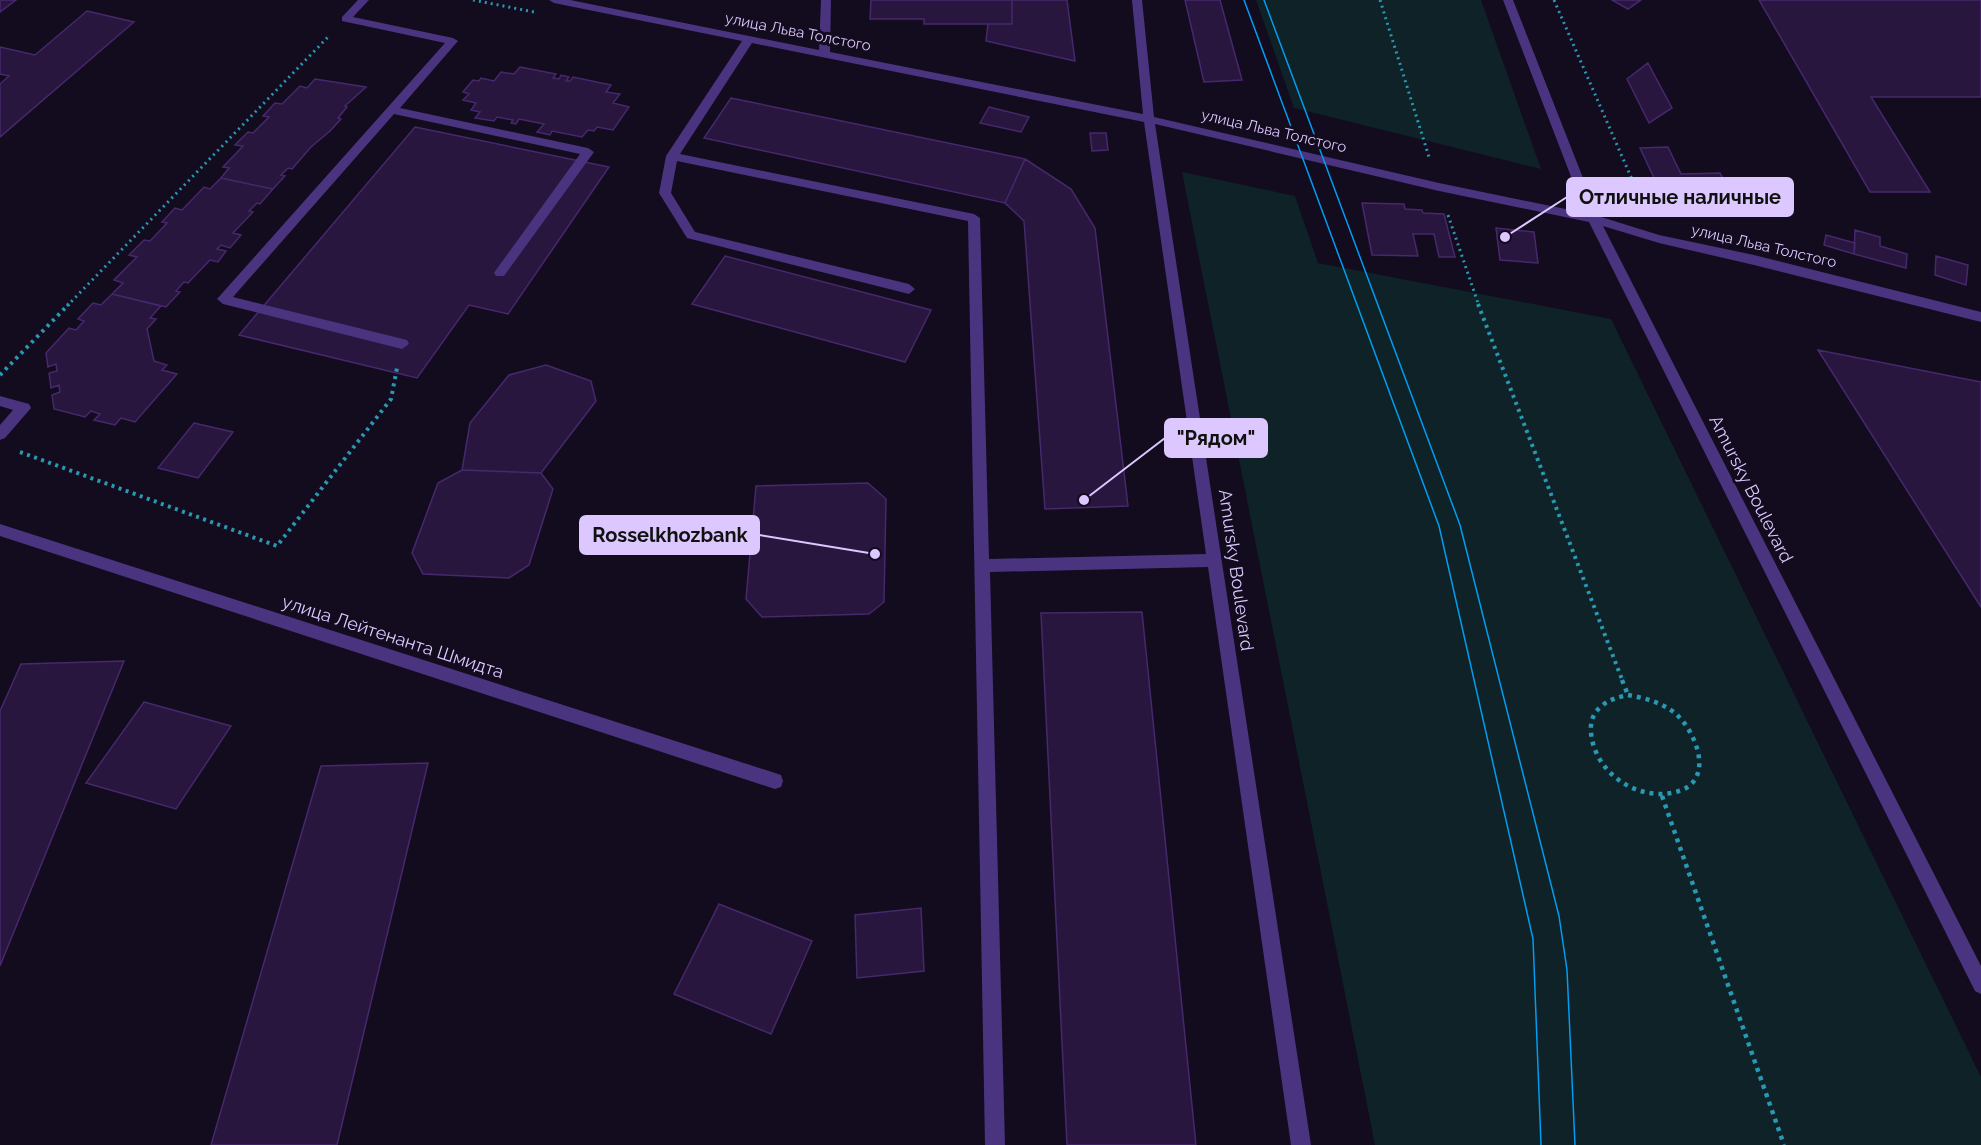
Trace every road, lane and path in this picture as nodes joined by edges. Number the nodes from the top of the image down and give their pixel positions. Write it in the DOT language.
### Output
graph roads {
  1 [pos="364,0"];
  2 [pos="554,0"];
  3 [pos="826,0"];
  4 [pos="1137,0"];
  5 [pos="1380,0"];
  6 [pos="1508,0"];
  7 [pos="1554,0"];
  8 [pos="595,4"];
  9 [pos="346,19"];
  10 [pos="749,39"];
  11 [pos="824,54"];
  12 [pos="392,110"];
  13 [pos="1149,119"];
  14 [pos="672,156"];
  15 [pos="1439,187"];
  16 [pos="1593,219"];
  17 [pos="1659,239"];
  18 [pos="500,273"];
  19 [pos="909,289"];
  20 [pos="1981,317"];
  21 [pos="402,344"];
  22 [pos="0,375"];
  23 [pos="0,401"];
  24 [pos="0,434"];
  25 [pos="11,448"];
  26 [pos="0,530"];
  27 [pos="1215,560"];
  28 [pos="982,567"];
  29 [pos="1628,695"];
  30 [pos="775,781"];
  31 [pos="1662,795"];
  32 [pos="1981,986"];
  33 [pos="995,1145"];
  34 [pos="1301,1145"];
  35 [pos="1784,1145"];
  1 -- 9 [label="street"];
  2 -- 8 [label="street, улица Льва Толстого"];
  3 -- 11 [label="street"];
  4 -- 13 [label="street, Amursky Boulevard"];
  5 -- 15 [label="path"];
  6 -- 16 [label="street, Amursky Boulevard"];
  7 -- 17 [label="path"];
  8 -- 10 [label="street, улица Льва Толстого"];
  9 -- 12 [label="street"];
  9 -- 22 [label="path"];
  10 -- 11 [label="street, улица Льва Толстого"];
  10 -- 14 [label="street"];
  11 -- 13 [label="street, улица Льва Толстого"];
  12 -- 18 [label="street"];
  12 -- 21 [label="street"];
  13 -- 15 [label="street, улица Льва Толстого"];
  13 -- 27 [label="street, Amursky Boulevard"];
  14 -- 19 [label="street"];
  14 -- 28 [label="street"];
  15 -- 16 [label="street, улица Льва Толстого"];
  15 -- 29 [label="path"];
  16 -- 17 [label="street, улица Льва Толстого"];
  16 -- 32 [label="street, Amursky Boulevard"];
  17 -- 20 [label="street, улица Льва Толстого"];
  21 -- 25 [label="path"];
  23 -- 24 [label="street"];
  26 -- 30 [label="street, улица Лейтенанта Шмидта"];
  27 -- 28 [label="street"];
  27 -- 34 [label="street, Amursky Boulevard"];
  28 -- 33 [label="street"];
  29 -- 31 [label="path"];
  29 -- 31 [label="path"];
  31 -- 35 [label="path"];
}
